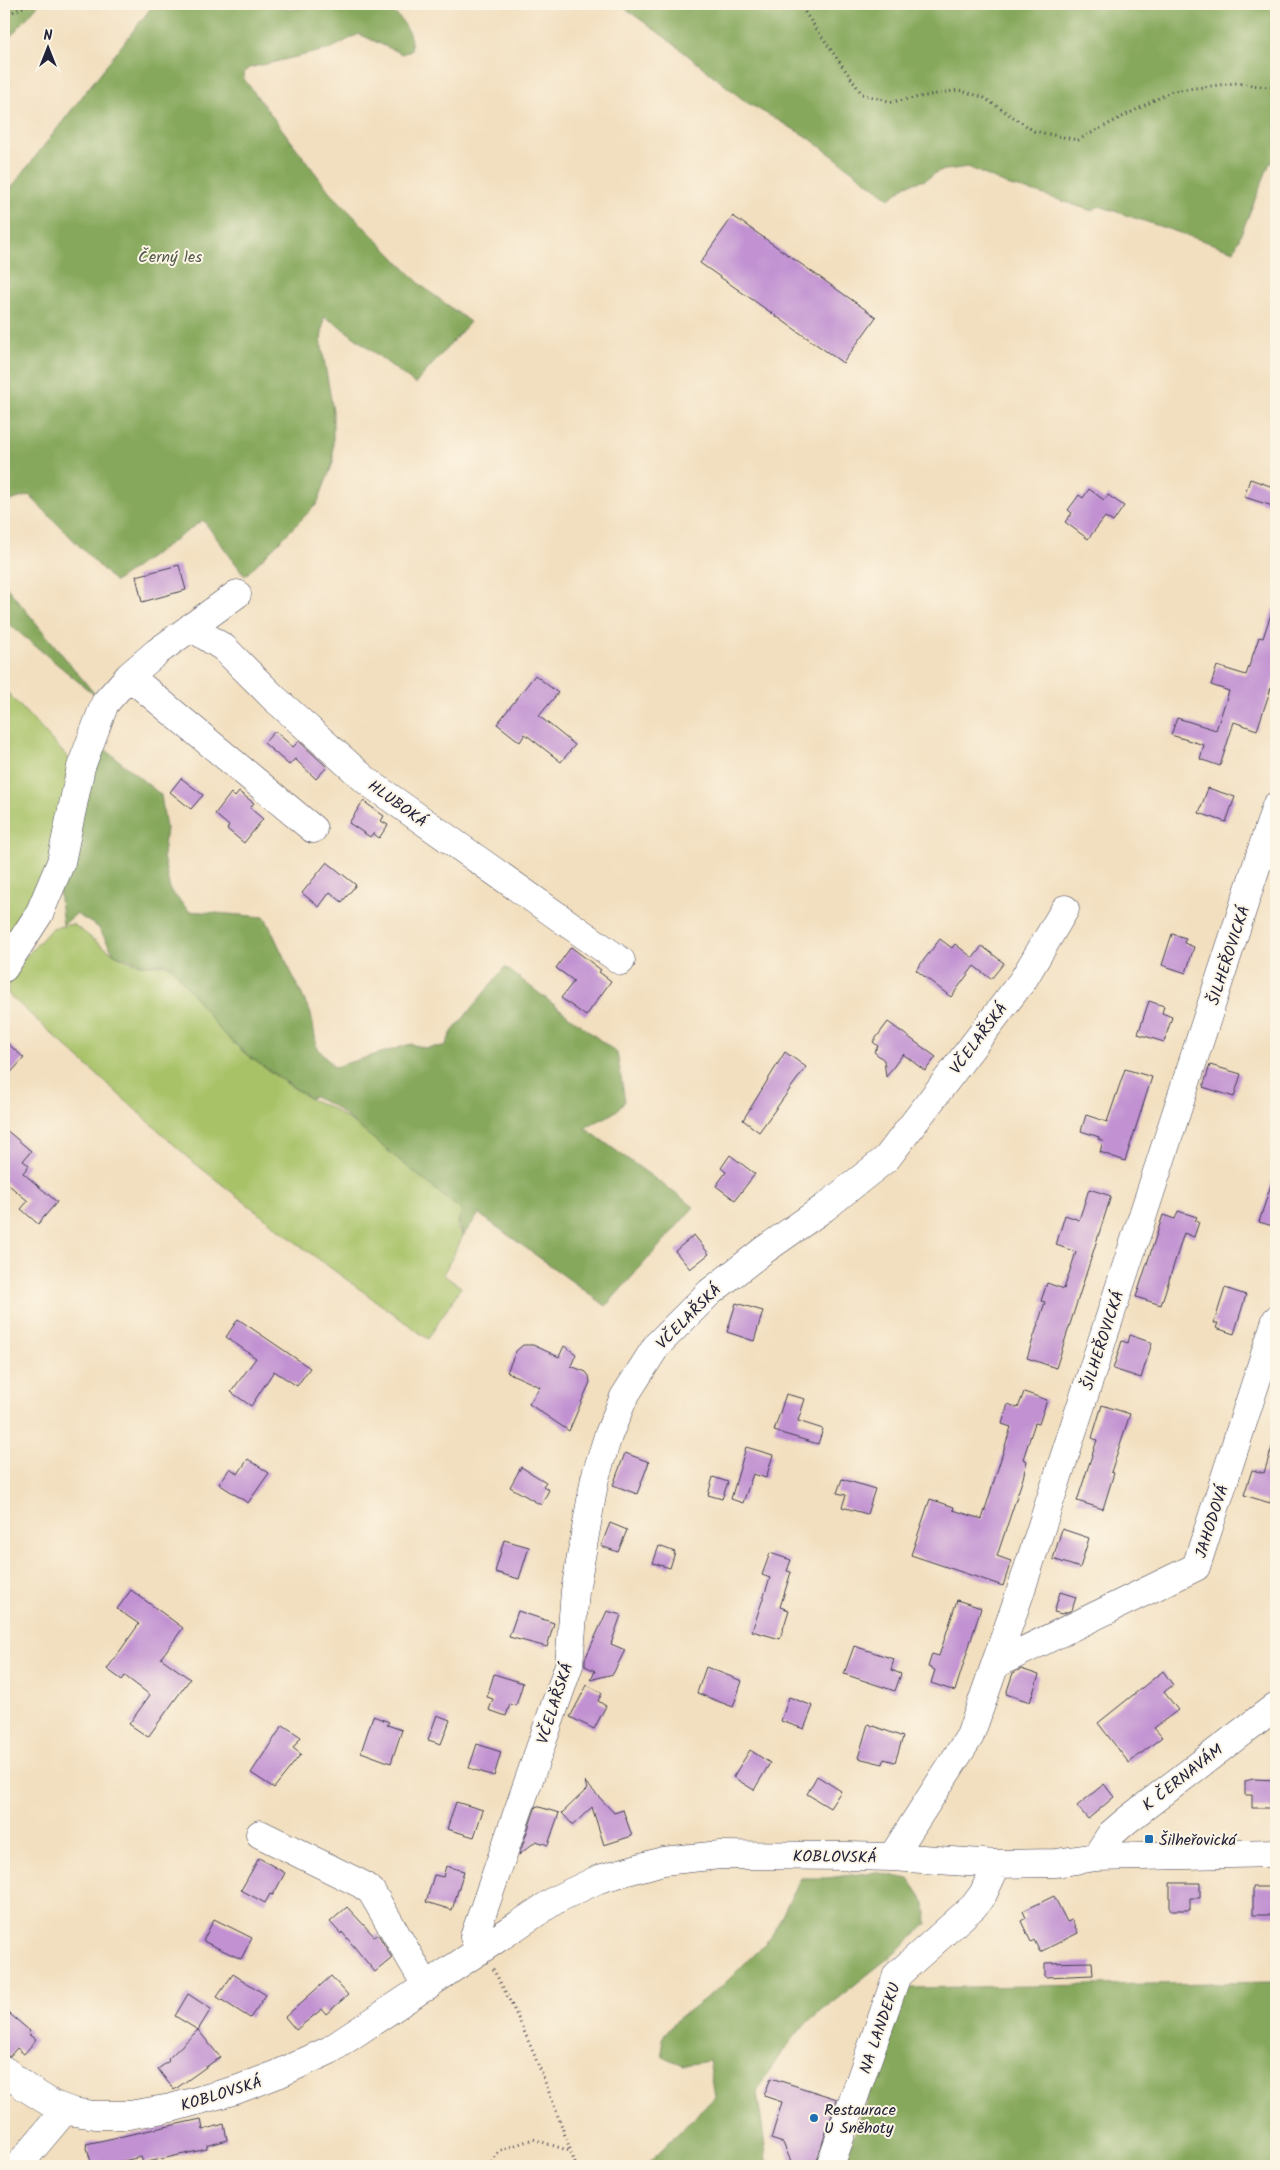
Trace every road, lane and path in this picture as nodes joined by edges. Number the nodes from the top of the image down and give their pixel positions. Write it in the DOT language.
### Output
graph roads {
  1 [pos="29,4"];
  2 [pos="799,4"];
  3 [pos="4,16"];
  4 [pos="1276,88"];
  5 [pos="237,594"];
  6 [pos="190,627"];
  7 [pos="129,676"];
  8 [pos="1276,806"];
  9 [pos="313,829"];
  10 [pos="1065,909"];
  11 [pos="621,961"];
  12 [pos="4,968"];
  13 [pos="1276,1320"];
  14 [pos="996,1664"];
  15 [pos="1276,1706"];
  16 [pos="260,1834"];
  17 [pos="1276,1853"];
  18 [pos="892,1857"];
  19 [pos="1096,1857"];
  20 [pos="996,1864"];
  21 [pos="480,1948"];
  22 [pos="427,1987"];
  23 [pos="4,2070"];
  24 [pos="65,2110"];
  25 [pos="571,2151"];
  26 [pos="18,2166"];
  27 [pos="489,2166"];
  28 [pos="576,2166"];
  29 [pos="830,2166"];
  1 -- 3 [label="path"];
  2 -- 4 [label="path"];
  5 -- 6 [label="street"];
  6 -- 7 [label="street"];
  6 -- 11 [label="street, HLUBOKÁ"];
  7 -- 9 [label="street"];
  7 -- 12 [label="street"];
  8 -- 14 [label="street, ŠILHEŘOVICKÁ"];
  10 -- 21 [label="street, VČELAŘSKÁ"];
  13 -- 14 [label="street, JAHODOVÁ"];
  14 -- 18 [label="street, ŠILHEŘOVICKÁ"];
  15 -- 19 [label="street, K ČERNAVÁM"];
  16 -- 22 [label="street"];
  17 -- 19 [label="street, KOBLOVSKÁ"];
  18 -- 20 [label="street, KOBLOVSKÁ"];
  18 -- 21 [label="street, KOBLOVSKÁ"];
  19 -- 20 [label="street, KOBLOVSKÁ"];
  20 -- 29 [label="street, NA LANDEKU"];
  21 -- 22 [label="street, KOBLOVSKÁ"];
  21 -- 25 [label="path"];
  22 -- 24 [label="street, KOBLOVSKÁ"];
  23 -- 24 [label="street, KOBLOVSKÁ"];
  24 -- 26 [label="street"];
  25 -- 27 [label="path"];
  25 -- 28 [label="path"];
}
